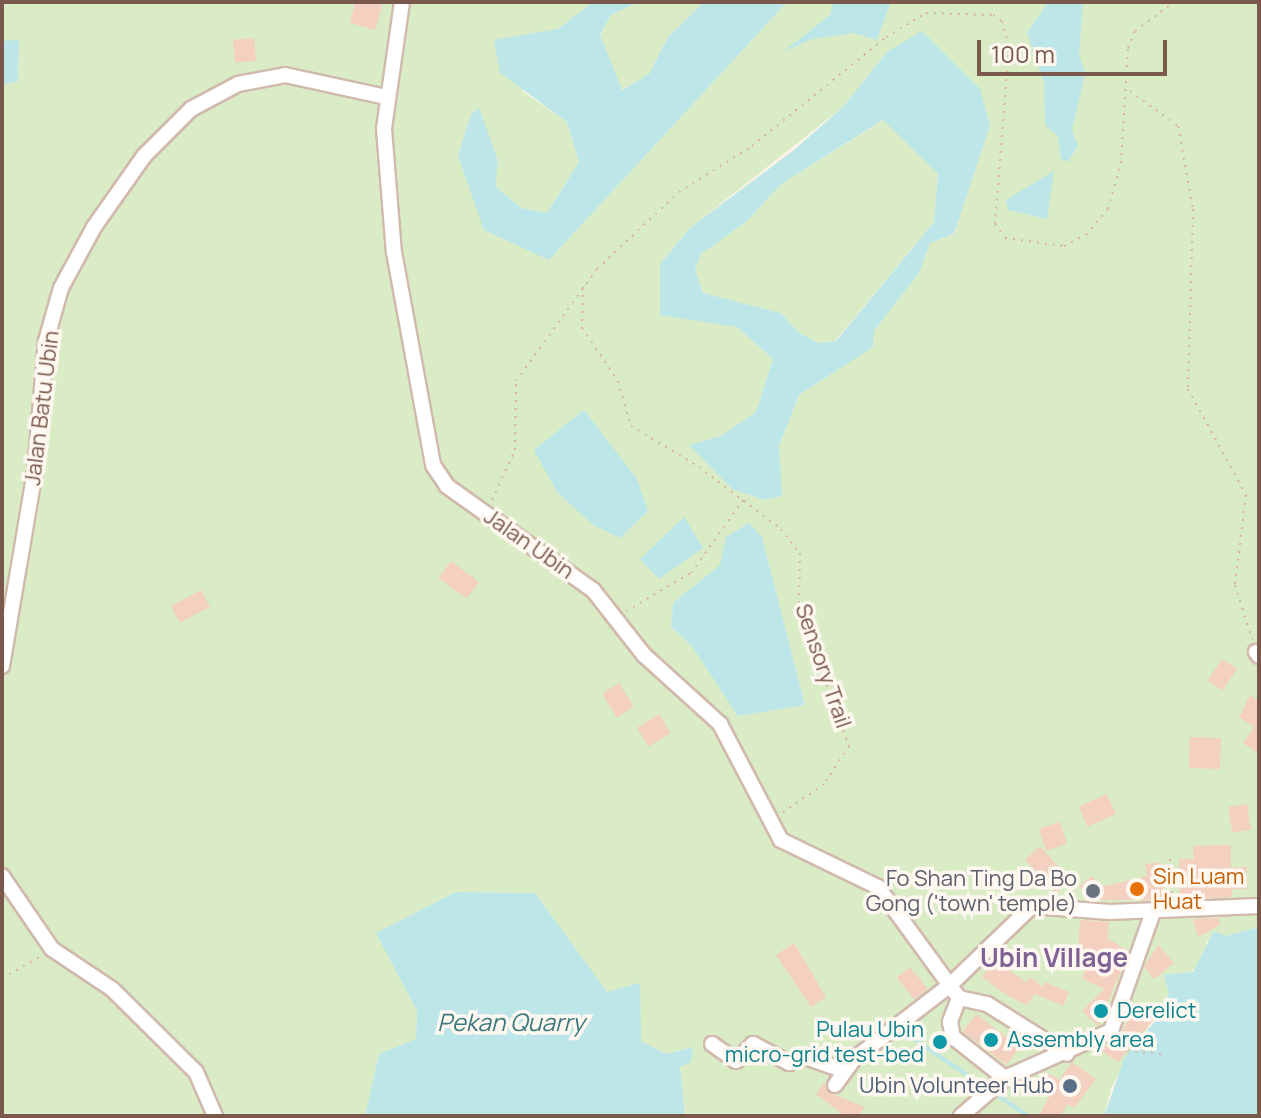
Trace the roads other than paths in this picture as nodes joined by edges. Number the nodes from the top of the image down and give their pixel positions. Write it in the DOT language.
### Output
graph roads {
  1 [pos="402,2"];
  2 [pos="386,97"];
  3 [pos="9,596"];
  4 [pos="2,666"];
  5 [pos="2,876"];
  6 [pos="1259,906"];
  7 [pos="1153,912"];
  8 [pos="950,985"];
  9 [pos="959,998"];
  10 [pos="712,1044"];
  11 [pos="1067,1054"];
  12 [pos="845,1071"];
  13 [pos="1005,1078"];
  14 [pos="835,1085"];
  15 [pos="215,1116"];
  16 [pos="961,1116"];
  1 -- 2 [label="street, Jalan Ubin"];
  2 -- 3 [label="street, Jalan Batu Ubin"];
  2 -- 8 [label="street, Jalan Ubin"];
  3 -- 4 [label="street, Jalan Batu Ubin"];
  5 -- 15 [label="street"];
  6 -- 7 [label="street"];
  7 -- 8 [label="street"];
  7 -- 11 [label="street"];
  8 -- 9 [label="street, Jalan Ubin"];
  8 -- 12 [label="street"];
  9 -- 11 [label="street"];
  9 -- 13 [label="street"];
  10 -- 12 [label="street"];
  11 -- 13 [label="street"];
  12 -- 14 [label="street"];
  13 -- 16 [label="street"];
}
